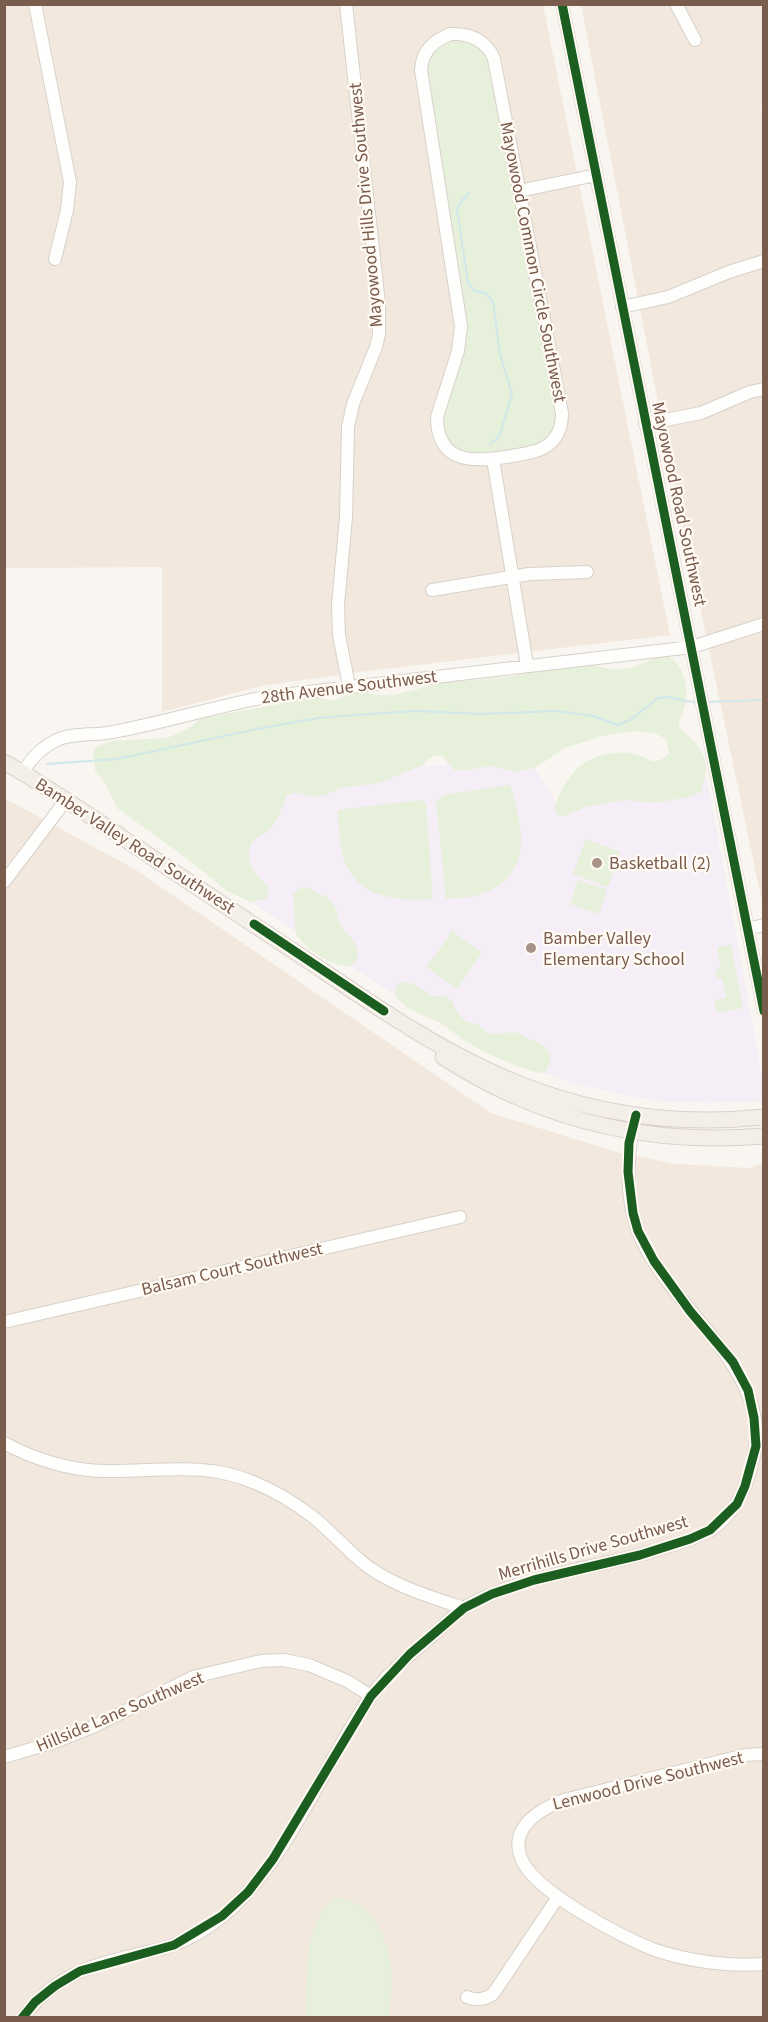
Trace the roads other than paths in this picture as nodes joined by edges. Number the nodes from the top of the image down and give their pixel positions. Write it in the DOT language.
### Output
graph roads {
  1 [pos="35,4"];
  2 [pos="346,4"];
  3 [pos="562,4"];
  4 [pos="676,4"];
  5 [pos="694,40"];
  6 [pos="596,175"];
  7 [pos="519,191"];
  8 [pos="55,259"];
  9 [pos="764,261"];
  10 [pos="622,307"];
  11 [pos="764,389"];
  12 [pos="645,424"];
  13 [pos="493,459"];
  14 [pos="587,572"];
  15 [pos="512,577"];
  16 [pos="432,590"];
  17 [pos="764,624"];
  18 [pos="692,647"];
  19 [pos="527,665"];
  20 [pos="349,686"];
  21 [pos="4,762"];
  22 [pos="23,772"];
  23 [pos="66,800"];
  24 [pos="4,882"];
  25 [pos="764,925"];
  26 [pos="747,929"];
  27 [pos="384,1011"];
  28 [pos="764,1011"];
  29 [pos="636,1115"];
  30 [pos="764,1117"];
  31 [pos="632,1133"];
  32 [pos="764,1136"];
  33 [pos="460,1217"];
  34 [pos="4,1322"];
  35 [pos="4,1443"];
  36 [pos="464,1608"];
  37 [pos="371,1696"];
  38 [pos="764,1754"];
  39 [pos="4,1757"];
  40 [pos="558,1897"];
  41 [pos="764,1965"];
  42 [pos="467,1997"];
  43 [pos="22,2018"];
  1 -- 8 [label="street"];
  2 -- 20 [label="street, Mayowood Hills Drive Southwest"];
  3 -- 6 [label="street, Mayowood Road Southwest"];
  4 -- 5 [label="street"];
  6 -- 7 [label="street"];
  6 -- 10 [label="street, Mayowood Road Southwest"];
  7 -- 13 [label="street, Mayowood Common Circle Southwest"];
  7 -- 13 [label="street, Mayowood Common Circle Southwest"];
  9 -- 10 [label="street"];
  10 -- 12 [label="street, Mayowood Road Southwest"];
  11 -- 12 [label="street"];
  12 -- 18 [label="street, Mayowood Road Southwest"];
  13 -- 15 [label="street"];
  14 -- 15 [label="street"];
  15 -- 16 [label="street"];
  15 -- 19 [label="street"];
  17 -- 18 [label="street, 28th Avenue Southwest"];
  18 -- 19 [label="street, 28th Avenue Southwest"];
  18 -- 26 [label="street, Mayowood Road Southwest"];
  19 -- 20 [label="street, 28th Avenue Southwest"];
  20 -- 22 [label="street, 28th Avenue Southwest"];
  21 -- 22 [label="main road, Bamber Valley Road Southwest"];
  22 -- 23 [label="main road, Bamber Valley Road Southwest"];
  23 -- 24 [label="street"];
  23 -- 27 [label="main road, Bamber Valley Road Southwest"];
  25 -- 26 [label="street"];
  26 -- 28 [label="street, Mayowood Road Southwest"];
  27 -- 29 [label="main road, Bamber Valley Road Southwest"];
  27 -- 31 [label="main road, Bamber Valley Road Southwest"];
  29 -- 30 [label="main road, Bamber Valley Road Southwest"];
  29 -- 31 [label="street, Merrihills Drive Southwest"];
  31 -- 32 [label="main road, Bamber Valley Road Southwest"];
  31 -- 36 [label="street, Merrihills Drive Southwest"];
  33 -- 34 [label="street, Balsam Court Southwest"];
  35 -- 36 [label="street"];
  36 -- 37 [label="street, Merrihills Drive Southwest"];
  37 -- 39 [label="street, Hillside Lane Southwest"];
  37 -- 43 [label="street, Merrihills Drive Southwest"];
  38 -- 40 [label="street, Lenwood Drive Southwest"];
  40 -- 41 [label="street, Lenwood Drive Southwest"];
  40 -- 42 [label="street"];
}
